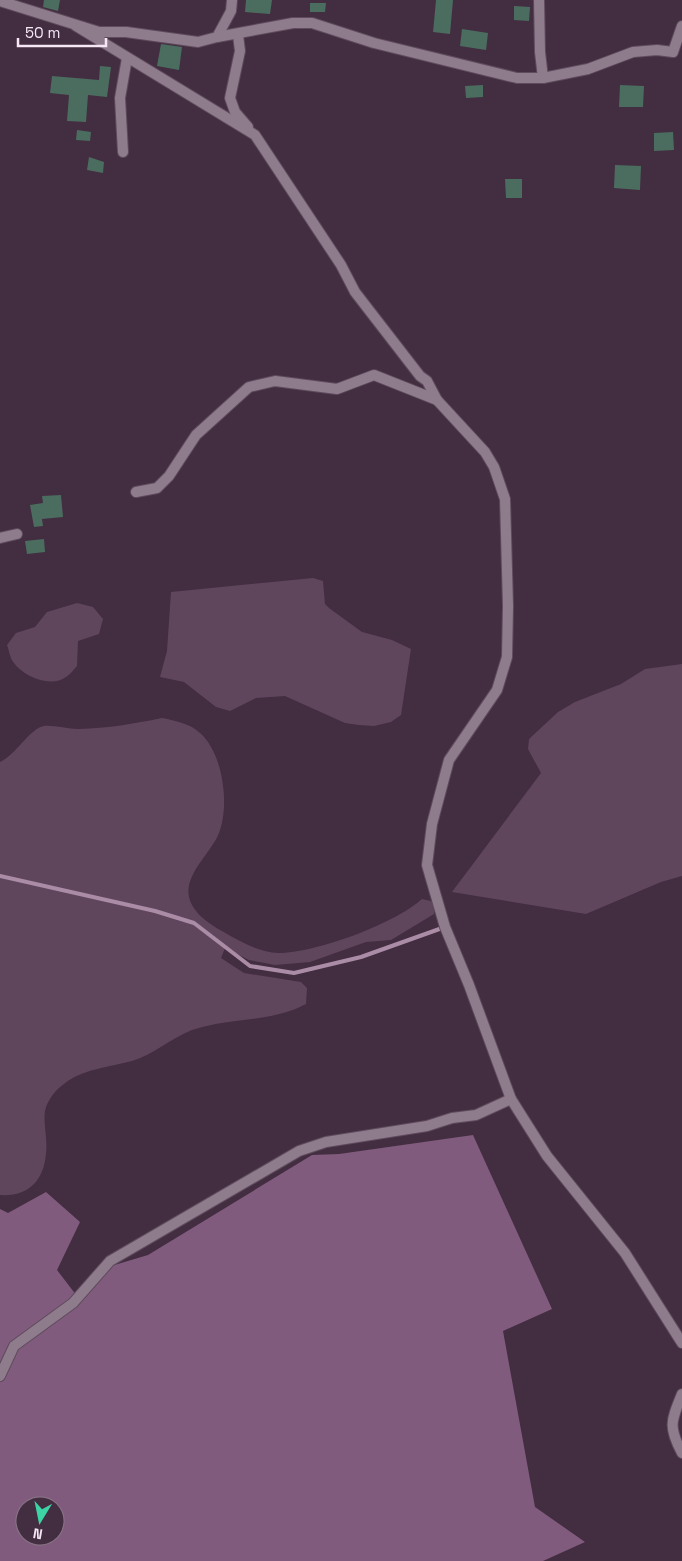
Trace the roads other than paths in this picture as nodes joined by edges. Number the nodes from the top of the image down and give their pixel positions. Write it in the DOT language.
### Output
graph roads {
  1 [pos="232,0"];
  2 [pos="539,0"];
  3 [pos="5,2"];
  4 [pos="76,26"];
  5 [pos="682,26"];
  6 [pos="238,35"];
  7 [pos="217,38"];
  8 [pos="678,53"];
  9 [pos="127,58"];
  10 [pos="543,78"];
  11 [pos="255,136"];
  12 [pos="123,152"];
  13 [pos="437,400"];
  14 [pos="136,492"];
  15 [pos="18,534"];
  16 [pos="0,538"];
  17 [pos="511,1099"];
  18 [pos="682,1343"];
  19 [pos="0,1376"];
  20 [pos="682,1394"];
  21 [pos="682,1453"];
  1 -- 7 [label="street"];
  2 -- 10 [label="street"];
  3 -- 4 [label="street"];
  4 -- 7 [label="street"];
  4 -- 9 [label="street"];
  5 -- 8 [label="street"];
  6 -- 7 [label="street"];
  6 -- 10 [label="street"];
  6 -- 11 [label="street"];
  8 -- 10 [label="street"];
  9 -- 11 [label="street"];
  9 -- 12 [label="street"];
  11 -- 13 [label="street"];
  13 -- 14 [label="street"];
  13 -- 17 [label="street"];
  15 -- 16 [label="street"];
  17 -- 18 [label="street"];
  17 -- 19 [label="street"];
  20 -- 21 [label="street"];
}
